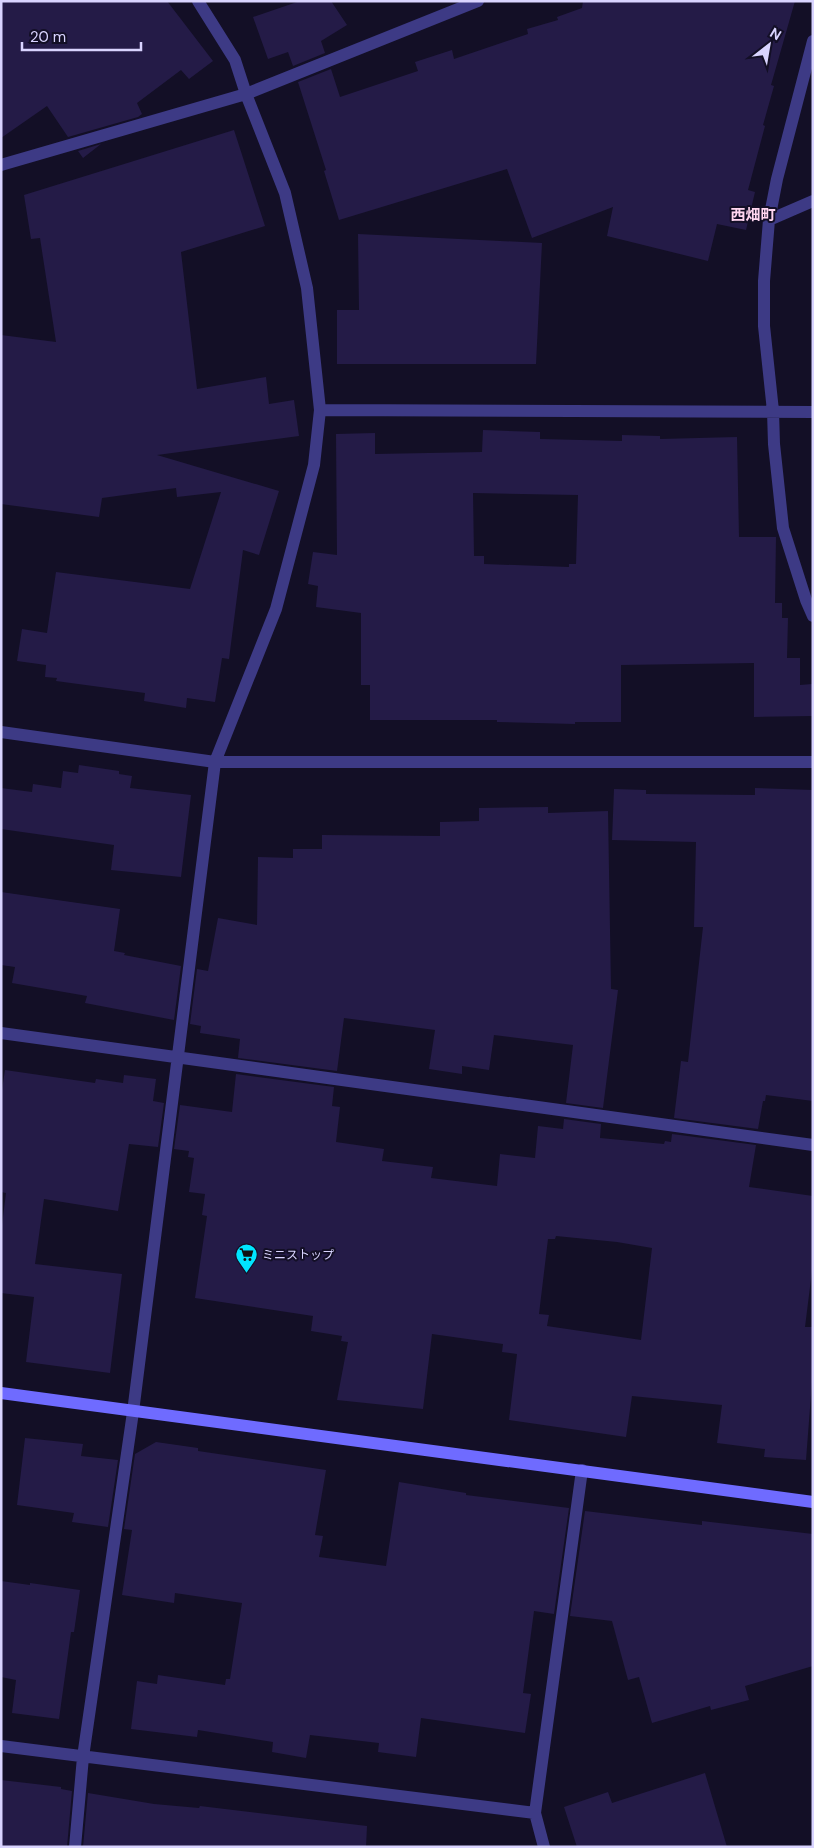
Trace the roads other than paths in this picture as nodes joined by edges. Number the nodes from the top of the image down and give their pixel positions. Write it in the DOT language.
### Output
graph roads {
  1 [pos="198,1"];
  2 [pos="478,1"];
  3 [pos="813,41"];
  4 [pos="246,94"];
  5 [pos="1,165"];
  6 [pos="813,201"];
  7 [pos="769,220"];
  8 [pos="320,410"];
  9 [pos="773,411"];
  10 [pos="813,412"];
  11 [pos="813,616"];
  12 [pos="1,732"];
  13 [pos="215,762"];
  14 [pos="813,762"];
  15 [pos="1,1033"];
  16 [pos="178,1056"];
  17 [pos="813,1145"];
  18 [pos="1,1393"];
  19 [pos="133,1412"];
  20 [pos="582,1470"];
  21 [pos="813,1502"];
  22 [pos="1,1746"];
  23 [pos="83,1757"];
  24 [pos="535,1813"];
  25 [pos="75,1847"];
  26 [pos="544,1847"];
  1 -- 4 [label="street"];
  2 -- 4 [label="street"];
  3 -- 7 [label="street"];
  4 -- 5 [label="street"];
  4 -- 8 [label="street"];
  6 -- 7 [label="street"];
  7 -- 9 [label="street"];
  8 -- 9 [label="street"];
  8 -- 13 [label="street"];
  9 -- 10 [label="street"];
  9 -- 11 [label="street"];
  12 -- 13 [label="street"];
  13 -- 14 [label="street"];
  13 -- 16 [label="street"];
  15 -- 16 [label="street"];
  16 -- 17 [label="street"];
  16 -- 19 [label="street"];
  18 -- 19 [label="street"];
  19 -- 20 [label="street"];
  19 -- 23 [label="street"];
  20 -- 21 [label="street"];
  20 -- 24 [label="street"];
  22 -- 23 [label="street"];
  23 -- 24 [label="street"];
  23 -- 25 [label="street"];
  24 -- 26 [label="street"];
}
